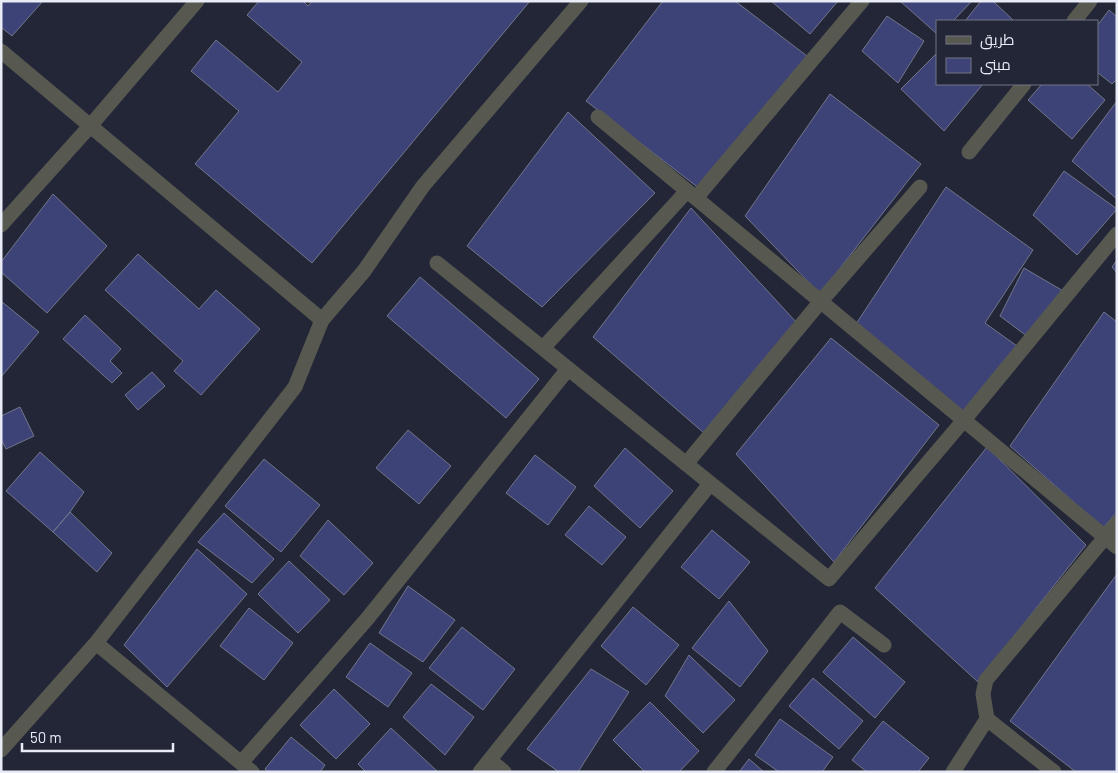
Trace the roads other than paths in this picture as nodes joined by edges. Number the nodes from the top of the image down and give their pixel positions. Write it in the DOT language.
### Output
graph roads {
  1 [pos="197,1"];
  2 [pos="581,1"];
  3 [pos="862,1"];
  4 [pos="1090,1"];
  5 [pos="1075,20"];
  6 [pos="1,51"];
  7 [pos="1023,85"];
  8 [pos="598,117"];
  9 [pos="91,125"];
  10 [pos="969,152"];
  11 [pos="920,187"];
  12 [pos="691,194"];
  13 [pos="1,225"];
  14 [pos="1117,234"];
  15 [pos="437,263"];
  16 [pos="821,301"];
  17 [pos="322,320"];
  18 [pos="543,348"];
  19 [pos="568,369"];
  20 [pos="964,420"];
  21 [pos="686,464"];
  22 [pos="710,484"];
  23 [pos="1117,523"];
  24 [pos="1105,538"];
  25 [pos="1117,547"];
  26 [pos="96,643"];
  27 [pos="884,645"];
  28 [pos="987,719"];
  29 [pos="1,750"];
  30 [pos="490,760"];
  31 [pos="246,767"];
  32 [pos="480,772"];
  33 [pos="504,772"];
  34 [pos="714,772"];
  35 [pos="952,772"];
  36 [pos="1054,772"];
  1 -- 9 [label="street"];
  2 -- 17 [label="street"];
  3 -- 12 [label="street"];
  4 -- 5 [label="street"];
  6 -- 9 [label="street"];
  7 -- 10 [label="street"];
  8 -- 12 [label="street"];
  9 -- 13 [label="street"];
  9 -- 17 [label="street"];
  11 -- 16 [label="street"];
  12 -- 16 [label="street"];
  12 -- 18 [label="street"];
  14 -- 20 [label="street"];
  15 -- 18 [label="street"];
  16 -- 20 [label="street"];
  16 -- 21 [label="street"];
  17 -- 26 [label="street"];
  18 -- 19 [label="street"];
  19 -- 21 [label="street"];
  19 -- 31 [label="street"];
  20 -- 22 [label="street"];
  20 -- 24 [label="street"];
  21 -- 22 [label="street"];
  22 -- 30 [label="street"];
  23 -- 24 [label="street"];
  24 -- 25 [label="street"];
  24 -- 28 [label="street"];
  26 -- 29 [label="street"];
  26 -- 31 [label="street"];
  27 -- 34 [label="street"];
  28 -- 35 [label="street"];
  28 -- 36 [label="street"];
  30 -- 32 [label="street"];
  30 -- 33 [label="street"];
}
